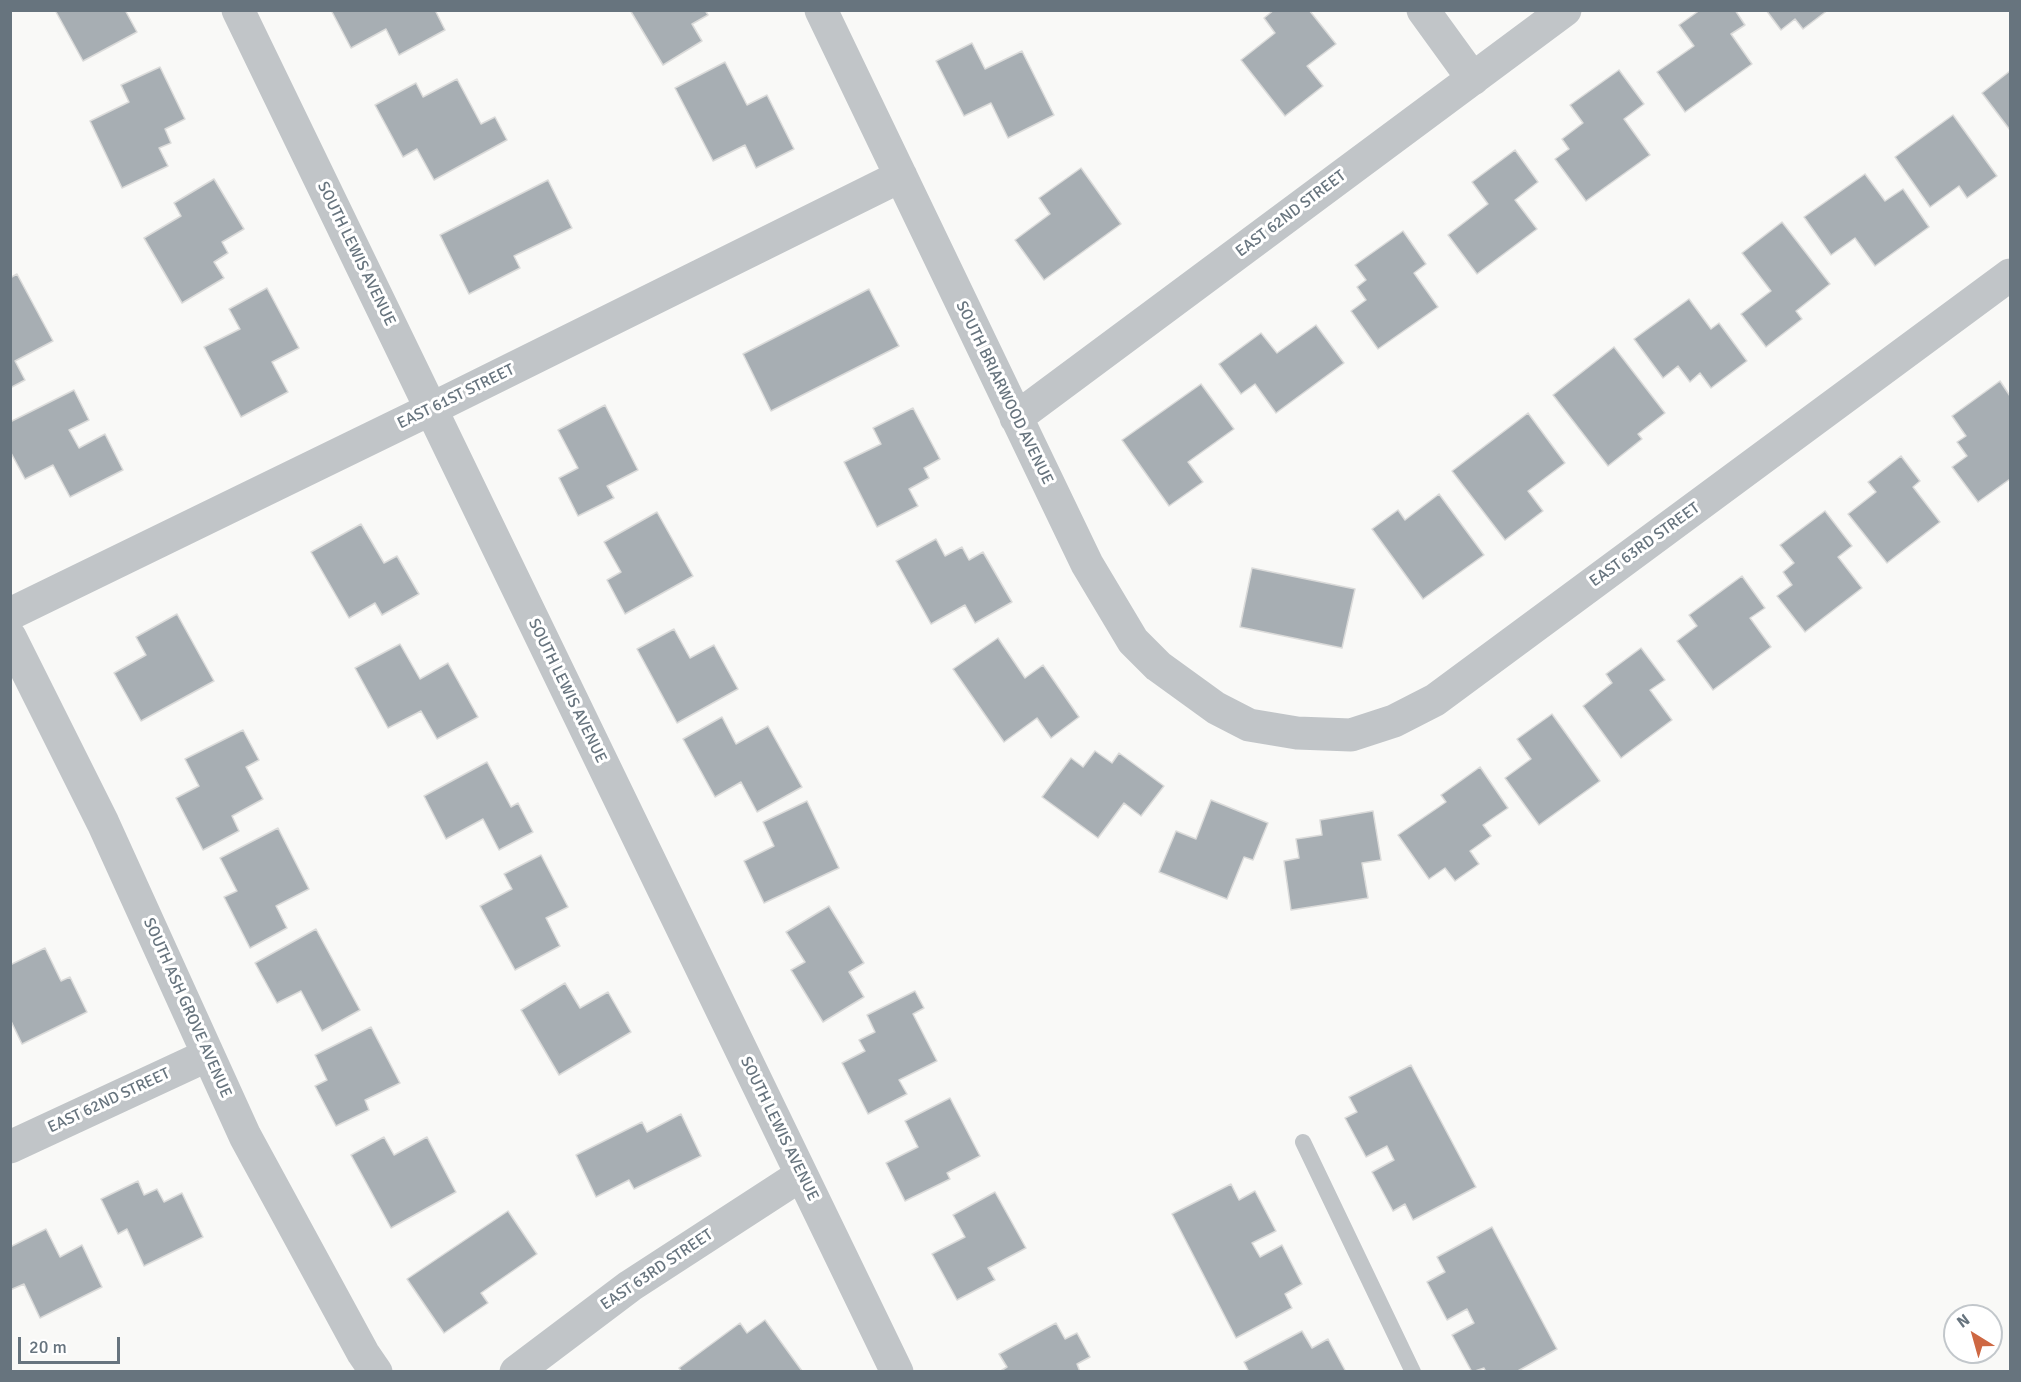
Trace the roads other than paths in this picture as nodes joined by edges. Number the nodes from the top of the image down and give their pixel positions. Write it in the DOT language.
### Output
graph roads {
  1 [pos="238,10"];
  2 [pos="821,10"];
  3 [pos="1423,10"];
  4 [pos="1565,10"];
  5 [pos="1473,79"];
  6 [pos="901,176"];
  7 [pos="2010,274"];
  8 [pos="431,410"];
  9 [pos="1016,418"];
  10 [pos="10,614"];
  11 [pos="10,637"];
  12 [pos="1249,725"];
  13 [pos="208,1055"];
  14 [pos="1303,1142"];
  15 [pos="10,1147"];
  16 [pos="801,1175"];
  17 [pos="376,1371"];
  18 [pos="516,1371"];
  19 [pos="897,1371"];
  20 [pos="1413,1371"];
  1 -- 8 [label="street, SOUTH LEWIS AVENUE"];
  2 -- 6 [label="street, SOUTH BRIARWOOD AVENUE"];
  3 -- 5 [label="street"];
  4 -- 5 [label="street, EAST 62ND STREET"];
  5 -- 9 [label="street, EAST 62ND STREET"];
  6 -- 8 [label="street, EAST 61ST STREET"];
  6 -- 9 [label="street, SOUTH BRIARWOOD AVENUE"];
  7 -- 12 [label="street, EAST 63RD STREET"];
  8 -- 10 [label="street, EAST 61ST STREET"];
  8 -- 16 [label="street, SOUTH LEWIS AVENUE"];
  9 -- 12 [label="street, SOUTH BRIARWOOD AVENUE"];
  11 -- 13 [label="street, SOUTH ASH GROVE AVENUE"];
  13 -- 15 [label="street, EAST 62ND STREET"];
  13 -- 17 [label="street, SOUTH ASH GROVE AVENUE"];
  14 -- 20 [label="lane"];
  16 -- 18 [label="street, EAST 63RD STREET"];
  16 -- 19 [label="street, SOUTH LEWIS AVENUE"];
}
